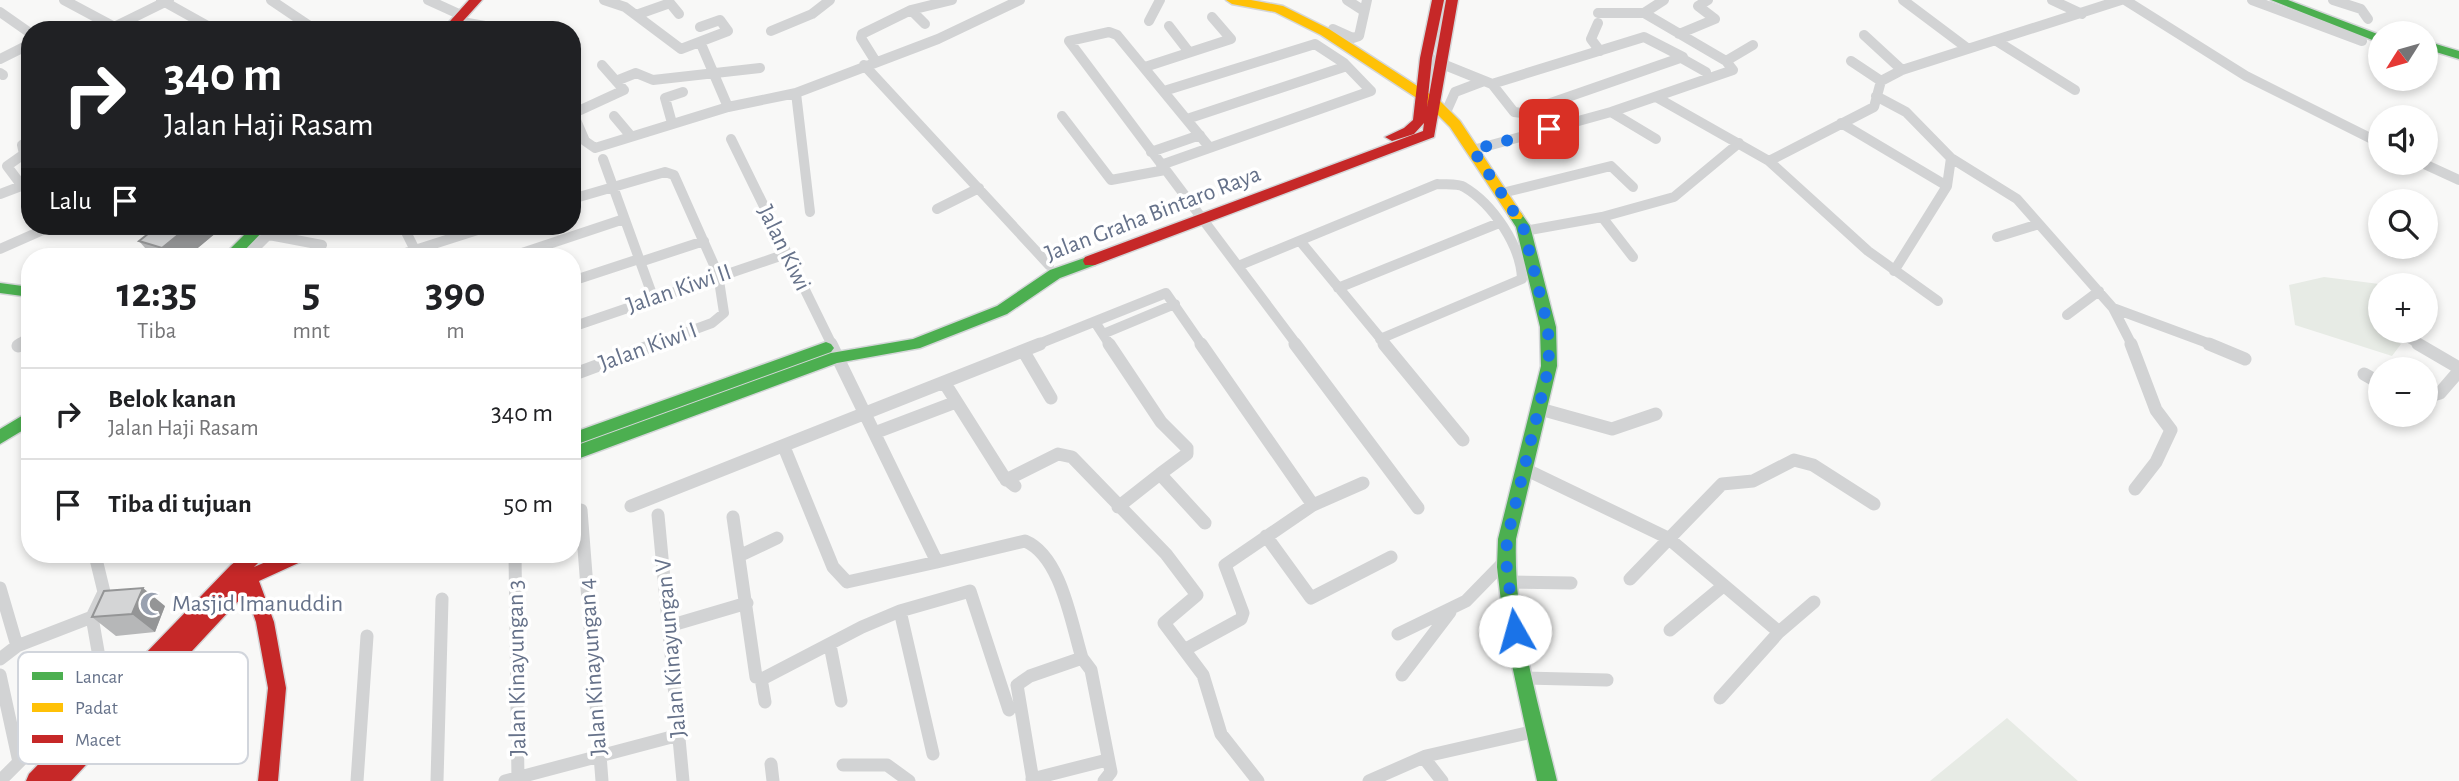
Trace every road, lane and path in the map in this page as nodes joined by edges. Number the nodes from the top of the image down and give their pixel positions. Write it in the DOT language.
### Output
graph roads {
  1 [pos="64,0"];
  2 [pos="271,0"];
  3 [pos="428,0"];
  4 [pos="476,0"];
  5 [pos="604,0"];
  6 [pos="830,0"];
  7 [pos="951,0"];
  8 [pos="1020,0"];
  9 [pos="1160,0"];
  10 [pos="1232,0"];
  11 [pos="1346,0"];
  12 [pos="1367,0"];
  13 [pos="1438,0"];
  14 [pos="1452,0"];
  15 [pos="1664,0"];
  16 [pos="1708,0"];
  17 [pos="1903,0"];
  18 [pos="2052,0"];
  19 [pos="2123,0"];
  20 [pos="2252,0"];
  21 [pos="2277,0"];
  22 [pos="2295,0"];
  23 [pos="2333,0"];
  24 [pos="165,1"];
  25 [pos="911,10"];
  26 [pos="1364,11"];
  27 [pos="0,12"];
  28 [pos="1644,13"];
  29 [pos="679,14"];
  30 [pos="2082,14"];
  31 [pos="636,15"];
  32 [pos="1212,17"];
  33 [pos="2368,19"];
  34 [pos="100,21"];
  35 [pos="129,21"];
  36 [pos="199,21"];
  37 [pos="304,21"];
  38 [pos="454,21"];
  39 [pos="456,21"];
  40 [pos="1149,21"];
  41 [pos="925,24"];
  42 [pos="1169,26"];
  43 [pos="2368,26"];
  44 [pos="21,27"];
  45 [pos="700,27"];
  46 [pos="772,30"];
  47 [pos="1333,30"];
  48 [pos="1679,34"];
  49 [pos="2368,34"];
  50 [pos="1864,35"];
  51 [pos="1995,40"];
  52 [pos="2362,41"];
  53 [pos="701,44"];
  54 [pos="1752,46"];
  55 [pos="21,48"];
  56 [pos="1967,48"];
  57 [pos="2438,50"];
  58 [pos="1600,51"];
  59 [pos="1189,52"];
  60 [pos="2438,54"];
  61 [pos="2458,57"];
  62 [pos="0,59"];
  63 [pos="1682,59"];
  64 [pos="1433,60"];
  65 [pos="1726,61"];
  66 [pos="1851,61"];
  67 [pos="876,62"];
  68 [pos="602,65"];
  69 [pos="864,65"];
  70 [pos="1346,66"];
  71 [pos="760,68"];
  72 [pos="1146,68"];
  73 [pos="1902,70"];
  74 [pos="1706,72"];
  75 [pos="712,73"];
  76 [pos="616,81"];
  77 [pos="1881,81"];
  78 [pos="1488,82"];
  79 [pos="2075,90"];
  80 [pos="1164,91"];
  81 [pos="683,92"];
  82 [pos="796,93"];
  83 [pos="1876,96"];
  84 [pos="1656,97"];
  85 [pos="1434,103"];
  86 [pos="728,107"];
  87 [pos="581,109"];
  88 [pos="1611,112"];
  89 [pos="614,116"];
  90 [pos="1062,116"];
  91 [pos="1187,119"];
  92 [pos="672,122"];
  93 [pos="1841,123"];
  94 [pos="581,131"];
  95 [pos="630,135"];
  96 [pos="1200,135"];
  97 [pos="2368,138"];
  98 [pos="731,139"];
  99 [pos="1656,139"];
  100 [pos="1739,143"];
  101 [pos="1210,148"];
  102 [pos="1473,150"];
  103 [pos="1151,152"];
  104 [pos="21,156"];
  105 [pos="1951,158"];
  106 [pos="603,159"];
  107 [pos="1769,161"];
  108 [pos="1163,167"];
  109 [pos="2438,170"];
  110 [pos="21,180"];
  111 [pos="2459,180"];
  112 [pos="614,186"];
  113 [pos="1947,186"];
  114 [pos="21,187"];
  115 [pos="1633,187"];
  116 [pos="979,188"];
  117 [pos="1502,193"];
  118 [pos="0,194"];
  119 [pos="581,197"];
  120 [pos="937,209"];
  121 [pos="810,212"];
  122 [pos="1200,214"];
  123 [pos="1602,217"];
  124 [pos="624,219"];
  125 [pos="1499,223"];
  126 [pos="2039,224"];
  127 [pos="1524,231"];
  128 [pos="581,233"];
  129 [pos="32,235"];
  130 [pos="260,235"];
  131 [pos="289,235"];
  132 [pos="450,235"];
  133 [pos="576,235"];
  134 [pos="1997,237"];
  135 [pos="704,241"];
  136 [pos="1300,241"];
  137 [pos="322,245"];
  138 [pos="242,248"];
  139 [pos="420,248"];
  140 [pos="537,248"];
  141 [pos="0,249"];
  142 [pos="786,254"];
  143 [pos="1633,257"];
  144 [pos="639,261"];
  145 [pos="1049,265"];
  146 [pos="1238,266"];
  147 [pos="1894,271"];
  148 [pos="718,274"];
  149 [pos="581,278"];
  150 [pos="0,288"];
  151 [pos="1338,289"];
  152 [pos="21,291"];
  153 [pos="2099,291"];
  154 [pos="653,298"];
  155 [pos="1938,301"];
  156 [pos="1175,304"];
  157 [pos="2113,308"];
  158 [pos="2067,315"];
  159 [pos="1095,322"];
  160 [pos="581,324"];
  161 [pos="1103,334"];
  162 [pos="1381,339"];
  163 [pos="21,343"];
  164 [pos="2417,343"];
  165 [pos="18,346"];
  166 [pos="833,352"];
  167 [pos="1024,352"];
  168 [pos="2245,359"];
  169 [pos="2459,369"];
  170 [pos="581,372"];
  171 [pos="2364,373"];
  172 [pos="2368,376"];
  173 [pos="944,382"];
  174 [pos="2438,394"];
  175 [pos="1051,398"];
  176 [pos="956,402"];
  177 [pos="1540,409"];
  178 [pos="866,413"];
  179 [pos="1656,414"];
  180 [pos="648,420"];
  181 [pos="21,423"];
  182 [pos="877,432"];
  183 [pos="0,438"];
  184 [pos="581,438"];
  185 [pos="1463,440"];
  186 [pos="784,447"];
  187 [pos="581,450"];
  188 [pos="1525,469"];
  189 [pos="1160,474"];
  190 [pos="1363,483"];
  191 [pos="2135,489"];
  192 [pos="1874,504"];
  193 [pos="1313,505"];
  194 [pos="631,506"];
  195 [pos="1118,507"];
  196 [pos="1418,508"];
  197 [pos="581,510"];
  198 [pos="658,514"];
  199 [pos="733,517"];
  200 [pos="1205,523"];
  201 [pos="1266,536"];
  202 [pos="778,538"];
  203 [pos="1668,538"];
  204 [pos="739,556"];
  205 [pos="1391,557"];
  206 [pos="1506,561"];
  207 [pos="937,562"];
  208 [pos="97,563"];
  209 [pos="248,563"];
  210 [pos="278,563"];
  211 [pos="515,563"];
  212 [pos="1630,579"];
  213 [pos="1508,582"];
  214 [pos="1571,583"];
  215 [pos="1723,586"];
  216 [pos="0,588"];
  217 [pos="442,599"];
  218 [pos="1814,602"];
  219 [pos="747,603"];
  220 [pos="900,611"];
  221 [pos="1450,612"];
  222 [pos="92,617"];
  223 [pos="669,626"];
  224 [pos="1670,630"];
  225 [pos="1779,632"];
  226 [pos="1398,634"];
  227 [pos="367,636"];
  228 [pos="830,645"];
  229 [pos="16,646"];
  230 [pos="1186,649"];
  231 [pos="98,652"];
  232 [pos="161,652"];
  233 [pos="170,652"];
  234 [pos="0,659"];
  235 [pos="1082,659"];
  236 [pos="0,675"];
  237 [pos="1402,675"];
  238 [pos="761,678"];
  239 [pos="1525,678"];
  240 [pos="1607,680"];
  241 [pos="1720,698"];
  242 [pos="841,701"];
  243 [pos="765,702"];
  244 [pos="1009,710"];
  245 [pos="1536,731"];
  246 [pos="679,735"];
  247 [pos="933,754"];
  248 [pos="600,755"];
  249 [pos="18,757"];
  250 [pos="1424,758"];
  251 [pos="1107,760"];
  252 [pos="18,763"];
  253 [pos="53,764"];
  254 [pos="72,764"];
  255 [pos="771,764"];
  256 [pos="843,765"];
  257 [pos="39,778"];
  258 [pos="0,780"];
  259 [pos="58,780"];
  260 [pos="514,780"];
  261 [pos="1032,780"];
  262 [pos="268,781"];
  263 [pos="357,781"];
  264 [pos="437,781"];
  265 [pos="602,781"];
  266 [pos="683,781"];
  267 [pos="773,781"];
  268 [pos="909,781"];
  269 [pos="1104,781"];
  270 [pos="1258,781"];
  271 [pos="1369,781"];
  272 [pos="1442,781"];
  273 [pos="1547,781"];
  1 -- 34 [label="street"];
  2 -- 37 [label="street"];
  3 -- 38 [label="street"];
  4 -- 39 [label="main road"];
  5 -- 31 [label="street"];
  6 -- 46 [label="street"];
  7 -- 25 [label="street"];
  8 -- 67 [label="street"];
  9 -- 40 [label="street"];
  10 -- 85 [label="main road"];
  11 -- 26 [label="street"];
  12 -- 26 [label="street"];
  13 -- 64 [label="main road, Jalan Graha Bintaro Raya"];
  14 -- 64 [label="main road, Jalan Graha Bintaro Raya"];
  15 -- 28 [label="street"];
  16 -- 48 [label="street"];
  17 -- 56 [label="street"];
  18 -- 30 [label="street"];
  19 -- 30 [label="street"];
  19 -- 97 [label="street"];
  20 -- 52 [label="street"];
  21 -- 49 [label="main road"];
  22 -- 43 [label="main road"];
  23 -- 33 [label="street"];
  24 -- 35 [label="street"];
  24 -- 36 [label="street"];
  25 -- 41 [label="street"];
  25 -- 67 [label="street"];
  26 -- 47 [label="street"];
  27 -- 44 [label="street"];
  28 -- 48 [label="street"];
  28 -- 58 [label="street"];
  29 -- 31 [label="street"];
  30 -- 51 [label="street"];
  31 -- 53 [label="street"];
  32 -- 59 [label="street"];
  42 -- 59 [label="street"];
  45 -- 53 [label="street"];
  48 -- 65 [label="street"];
  50 -- 73 [label="street"];
  51 -- 56 [label="street"];
  51 -- 79 [label="street"];
  53 -- 75 [label="street"];
  54 -- 65 [label="street"];
  55 -- 62 [label="street"];
  56 -- 73 [label="street"];
  57 -- 61 [label="main road"];
  58 -- 63 [label="street"];
  58 -- 78 [label="street"];
  59 -- 72 [label="street"];
  60 -- 61 [label="main road"];
  63 -- 74 [label="street"];
  63 -- 78 [label="street"];
  64 -- 78 [label="street"];
  64 -- 85 [label="main road, Jalan Graha Bintaro Raya"];
  65 -- 84 [label="street"];
  66 -- 77 [label="street"];
  67 -- 69 [label="street"];
  68 -- 76 [label="street"];
  69 -- 82 [label="street"];
  69 -- 116 [label="street"];
  70 -- 80 [label="street"];
  70 -- 91 [label="street"];
  70 -- 101 [label="street"];
  71 -- 75 [label="street"];
  72 -- 80 [label="street"];
  72 -- 103 [label="street"];
  73 -- 77 [label="street"];
  75 -- 76 [label="street"];
  75 -- 86 [label="street"];
  76 -- 87 [label="street"];
  77 -- 83 [label="street"];
  78 -- 85 [label="street"];
  80 -- 91 [label="street"];
  81 -- 92 [label="street"];
  82 -- 86 [label="street"];
  82 -- 121 [label="street"];
  83 -- 93 [label="street"];
  83 -- 105 [label="street"];
  84 -- 88 [label="street"];
  84 -- 100 [label="street"];
  85 -- 102 [label="main road"];
  85 -- 122 [label="main road, Jalan Graha Bintaro Raya"];
  86 -- 92 [label="street"];
  88 -- 99 [label="street"];
  88 -- 102 [label="street"];
  89 -- 95 [label="street"];
  90 -- 108 [label="street"];
  91 -- 96 [label="street"];
  92 -- 95 [label="street"];
  93 -- 107 [label="street"];
  93 -- 113 [label="street"];
  94 -- 95 [label="street"];
  96 -- 101 [label="street"];
  96 -- 103 [label="street"];
  98 -- 142 [label="street, Jalan Kiwi"];
  100 -- 107 [label="street"];
  100 -- 123 [label="street"];
  101 -- 108 [label="street"];
  102 -- 117 [label="main road"];
  103 -- 108 [label="street"];
  104 -- 110 [label="street"];
  105 -- 113 [label="street"];
  105 -- 126 [label="street"];
  106 -- 112 [label="street"];
  107 -- 147 [label="street"];
  108 -- 122 [label="street"];
  109 -- 111 [label="street"];
  112 -- 119 [label="street"];
  112 -- 124 [label="street"];
  112 -- 135 [label="street"];
  113 -- 147 [label="street"];
  114 -- 118 [label="street"];
  115 -- 117 [label="street"];
  116 -- 120 [label="street"];
  116 -- 145 [label="street"];
  117 -- 127 [label="main road"];
  122 -- 145 [label="main road, Jalan Graha Bintaro Raya"];
  122 -- 146 [label="street"];
  122 -- 166 [label="main road, Jalan Graha Bintaro Raya"];
  123 -- 127 [label="street"];
  123 -- 143 [label="street"];
  124 -- 128 [label="street"];
  124 -- 144 [label="street"];
  125 -- 136 [label="street"];
  125 -- 151 [label="street"];
  125 -- 162 [label="street"];
  126 -- 134 [label="street"];
  126 -- 153 [label="street"];
  127 -- 177 [label="main road"];
  129 -- 141 [label="street"];
  130 -- 138 [label="main road"];
  131 -- 137 [label="street"];
  132 -- 139 [label="street"];
  133 -- 140 [label="street"];
  135 -- 144 [label="street"];
  135 -- 148 [label="street"];
  136 -- 146 [label="street"];
  136 -- 151 [label="street"];
  142 -- 148 [label="street, Jalan Kiwi II"];
  142 -- 166 [label="street, Jalan Kiwi"];
  144 -- 149 [label="street"];
  144 -- 154 [label="street"];
  145 -- 166 [label="main road, Jalan Graha Bintaro Raya"];
  146 -- 196 [label="street"];
  147 -- 155 [label="street"];
  148 -- 154 [label="street, Jalan Kiwi II"];
  148 -- 170 [label="street, Jalan Kiwi I"];
  150 -- 152 [label="main road"];
  151 -- 162 [label="street"];
  153 -- 157 [label="street"];
  153 -- 158 [label="street"];
  154 -- 160 [label="street, Jalan Kiwi II"];
  156 -- 159 [label="street"];
  156 -- 161 [label="street"];
  156 -- 193 [label="street"];
  157 -- 168 [label="street"];
  157 -- 191 [label="street"];
  159 -- 161 [label="street"];
  159 -- 167 [label="street"];
  161 -- 189 [label="street"];
  162 -- 185 [label="street"];
  163 -- 165 [label="street"];
  164 -- 169 [label="street"];
  166 -- 178 [label="street, Jalan Kiwi"];
  166 -- 180 [label="main road, Jalan Graha Bintaro Raya"];
  167 -- 173 [label="street"];
  167 -- 175 [label="street"];
  169 -- 174 [label="street"];
  171 -- 172 [label="street"];
  173 -- 176 [label="street"];
  173 -- 178 [label="street"];
  176 -- 182 [label="street"];
  176 -- 195 [label="street"];
  177 -- 179 [label="street"];
  177 -- 188 [label="main road"];
  178 -- 182 [label="street, Jalan Kiwi"];
  178 -- 186 [label="street"];
  180 -- 184 [label="main road, Jalan Graha Bintaro Raya"];
  180 -- 187 [label="main road, Jalan Graha Bintaro Raya"];
  181 -- 183 [label="main road"];
  182 -- 207 [label="street, Jalan Kiwi"];
  186 -- 194 [label="street"];
  186 -- 207 [label="street"];
  188 -- 203 [label="street"];
  188 -- 206 [label="main road"];
  189 -- 195 [label="street"];
  189 -- 200 [label="street"];
  190 -- 193 [label="street"];
  192 -- 203 [label="street"];
  193 -- 201 [label="street"];
  195 -- 230 [label="street"];
  197 -- 248 [label="street, Jalan Kinayungan 4"];
  198 -- 223 [label="street, Jalan Kinayungan V"];
  199 -- 204 [label="street"];
  201 -- 205 [label="street"];
  201 -- 230 [label="street"];
  202 -- 204 [label="street"];
  203 -- 212 [label="street"];
  203 -- 215 [label="street"];
  204 -- 219 [label="street"];
  206 -- 213 [label="main road"];
  206 -- 221 [label="street"];
  207 -- 235 [label="street"];
  208 -- 222 [label="street"];
  209 -- 210 [label="main road"];
  209 -- 232 [label="main road"];
  209 -- 233 [label="main road"];
  209 -- 262 [label="main road"];
  211 -- 260 [label="street, Jalan Kinayungan 3"];
  213 -- 214 [label="street"];
  213 -- 239 [label="main road"];
  215 -- 224 [label="street"];
  215 -- 225 [label="street"];
  216 -- 229 [label="street"];
  217 -- 264 [label="street"];
  218 -- 225 [label="street"];
  219 -- 223 [label="street"];
  219 -- 238 [label="street"];
  220 -- 228 [label="street"];
  220 -- 244 [label="street"];
  220 -- 247 [label="street"];
  221 -- 226 [label="street"];
  221 -- 237 [label="street"];
  222 -- 229 [label="street"];
  222 -- 231 [label="street"];
  223 -- 246 [label="street, Jalan Kinayungan V"];
  225 -- 241 [label="street"];
  227 -- 263 [label="street"];
  228 -- 238 [label="street"];
  228 -- 242 [label="street"];
  229 -- 234 [label="street"];
  230 -- 270 [label="street"];
  235 -- 251 [label="street"];
  235 -- 261 [label="street"];
  236 -- 249 [label="street"];
  238 -- 243 [label="street"];
  239 -- 240 [label="street"];
  239 -- 245 [label="main road"];
  245 -- 250 [label="street"];
  245 -- 273 [label="main road"];
  246 -- 248 [label="street"];
  246 -- 266 [label="street, Jalan Kinayungan V"];
  248 -- 260 [label="street"];
  248 -- 265 [label="street, Jalan Kinayungan 4"];
  250 -- 271 [label="street"];
  250 -- 272 [label="street"];
  251 -- 261 [label="street"];
  251 -- 269 [label="street"];
  252 -- 258 [label="street"];
  253 -- 257 [label="main road"];
  254 -- 259 [label="main road"];
  255 -- 267 [label="street"];
  256 -- 268 [label="street"];
  257 -- 259 [label="main road"];
}
